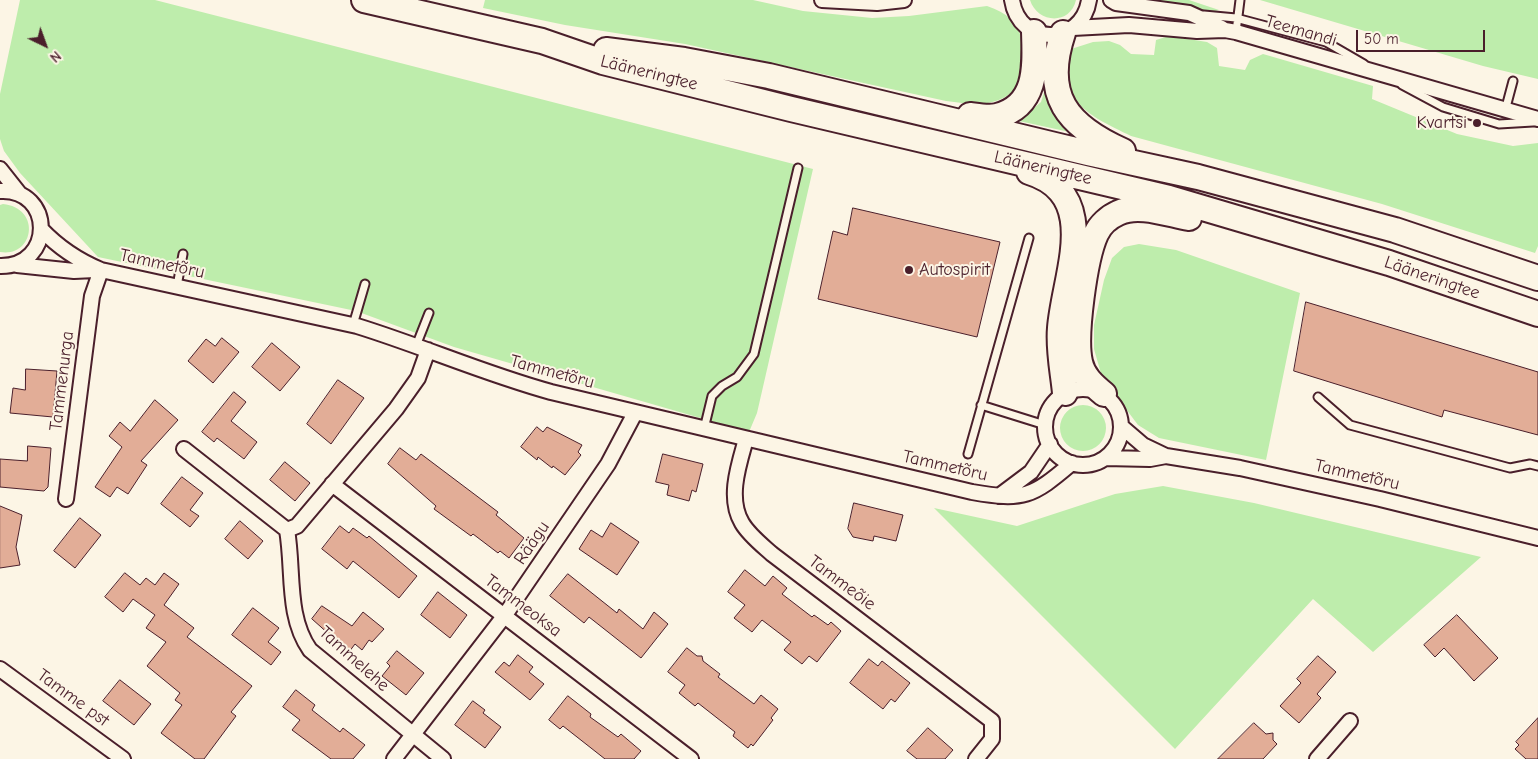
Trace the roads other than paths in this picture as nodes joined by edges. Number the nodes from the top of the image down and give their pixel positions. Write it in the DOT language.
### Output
graph roads {
  1 [pos="364,0"];
  2 [pos="822,0"];
  3 [pos="904,0"];
  4 [pos="1089,0"];
  5 [pos="1111,0"];
  6 [pos="1240,0"];
  7 [pos="1009,3"];
  8 [pos="1232,27"];
  9 [pos="1068,30"];
  10 [pos="1034,32"];
  11 [pos="542,41"];
  12 [pos="1384,76"];
  13 [pos="1513,81"];
  14 [pos="1505,111"];
  15 [pos="926,113"];
  16 [pos="1538,120"];
  17 [pos="943,145"];
  18 [pos="798,168"];
  19 [pos="0,169"];
  20 [pos="1198,177"];
  21 [pos="0,190"];
  22 [pos="19,193"];
  23 [pos="41,229"];
  24 [pos="1029,238"];
  25 [pos="1314,240"];
  26 [pos="183,254"];
  27 [pos="16,265"];
  28 [pos="0,266"];
  29 [pos="101,270"];
  30 [pos="1538,278"];
  31 [pos="365,284"];
  32 [pos="177,286"];
  33 [pos="429,313"];
  34 [pos="1538,314"];
  35 [pos="353,325"];
  36 [pos="422,348"];
  37 [pos="1065,393"];
  38 [pos="1104,394"];
  39 [pos="1318,396"];
  40 [pos="981,406"];
  41 [pos="636,413"];
  42 [pos="1045,425"];
  43 [pos="1122,427"];
  44 [pos="704,429"];
  45 [pos="746,439"];
  46 [pos="1050,444"];
  47 [pos="184,449"];
  48 [pos="968,454"];
  49 [pos="1166,456"];
  50 [pos="1105,458"];
  51 [pos="1072,463"];
  52 [pos="1538,466"];
  53 [pos="332,484"];
  54 [pos="999,496"];
  55 [pos="66,499"];
  56 [pos="287,530"];
  57 [pos="1538,538"];
  58 [pos="505,615"];
  59 [pos="0,669"];
  60 [pos="1350,721"];
  61 [pos="412,736"];
  62 [pos="123,759"];
  63 [pos="394,759"];
  64 [pos="443,759"];
  65 [pos="691,759"];
  66 [pos="976,759"];
  67 [pos="1317,759"];
  1 -- 11 [label="highway, Lääneringtee"];
  2 -- 3 [label="street"];
  4 -- 9 [label="street"];
  5 -- 8 [label="street, Teemandi"];
  6 -- 8 [label="lane"];
  7 -- 10 [label="street"];
  8 -- 9 [label="street, Teemandi"];
  8 -- 12 [label="street, Teemandi"];
  9 -- 10 [label="street, Teemandi"];
  9 -- 20 [label="highway"];
  10 -- 15 [label="highway"];
  11 -- 15 [label="highway, Lääneringtee"];
  11 -- 17 [label="highway, Lääneringtee"];
  12 -- 14 [label="street, Teemandi"];
  12 -- 16 [label="lane"];
  13 -- 14 [label="lane"];
  14 -- 16 [label="street"];
  15 -- 20 [label="highway, Lääneringtee"];
  17 -- 25 [label="highway, Lääneringtee"];
  17 -- 37 [label="highway"];
  18 -- 44 [label="lane"];
  19 -- 22 [label="street"];
  20 -- 30 [label="highway, Lääneringtee"];
  21 -- 22 [label="street"];
  22 -- 23 [label="street"];
  23 -- 27 [label="street"];
  23 -- 29 [label="street, Tammetõru"];
  24 -- 40 [label="lane"];
  25 -- 34 [label="highway, Lääneringtee"];
  25 -- 38 [label="highway"];
  26 -- 32 [label="lane"];
  27 -- 28 [label="street, Tammetõru"];
  27 -- 29 [label="street, Tammetõru"];
  29 -- 32 [label="street, Tammetõru"];
  29 -- 55 [label="street, Tammenurga"];
  31 -- 35 [label="lane"];
  32 -- 35 [label="street, Tammetõru"];
  33 -- 36 [label="lane"];
  35 -- 36 [label="street, Tammetõru"];
  36 -- 41 [label="street, Tammetõru"];
  36 -- 53 [label="street"];
  37 -- 38 [label="street"];
  37 -- 42 [label="street"];
  38 -- 43 [label="street"];
  39 -- 52 [label="lane"];
  40 -- 42 [label="lane"];
  40 -- 48 [label="lane"];
  41 -- 44 [label="street, Tammetõru"];
  41 -- 58 [label="street, Räägu"];
  42 -- 46 [label="street"];
  43 -- 49 [label="street, Tammetõru"];
  43 -- 50 [label="street"];
  44 -- 45 [label="street, Tammetõru"];
  45 -- 54 [label="street, Tammetõru"];
  45 -- 66 [label="street, Tammeõie"];
  46 -- 51 [label="street"];
  46 -- 54 [label="street, Tammetõru"];
  47 -- 56 [label="street"];
  49 -- 50 [label="street, Tammetõru"];
  49 -- 57 [label="street, Tammetõru"];
  50 -- 51 [label="street"];
  51 -- 54 [label="street, Tammetõru"];
  53 -- 56 [label="street"];
  53 -- 58 [label="street, Tammeoksa"];
  56 -- 61 [label="street, Tammelehe"];
  58 -- 61 [label="street, Räägu"];
  58 -- 65 [label="street, Tammeoksa"];
  59 -- 62 [label="street, Tamme pst"];
  60 -- 67 [label="street"];
  61 -- 63 [label="street, Räägu"];
  61 -- 64 [label="street, Tammelehe"];
}
